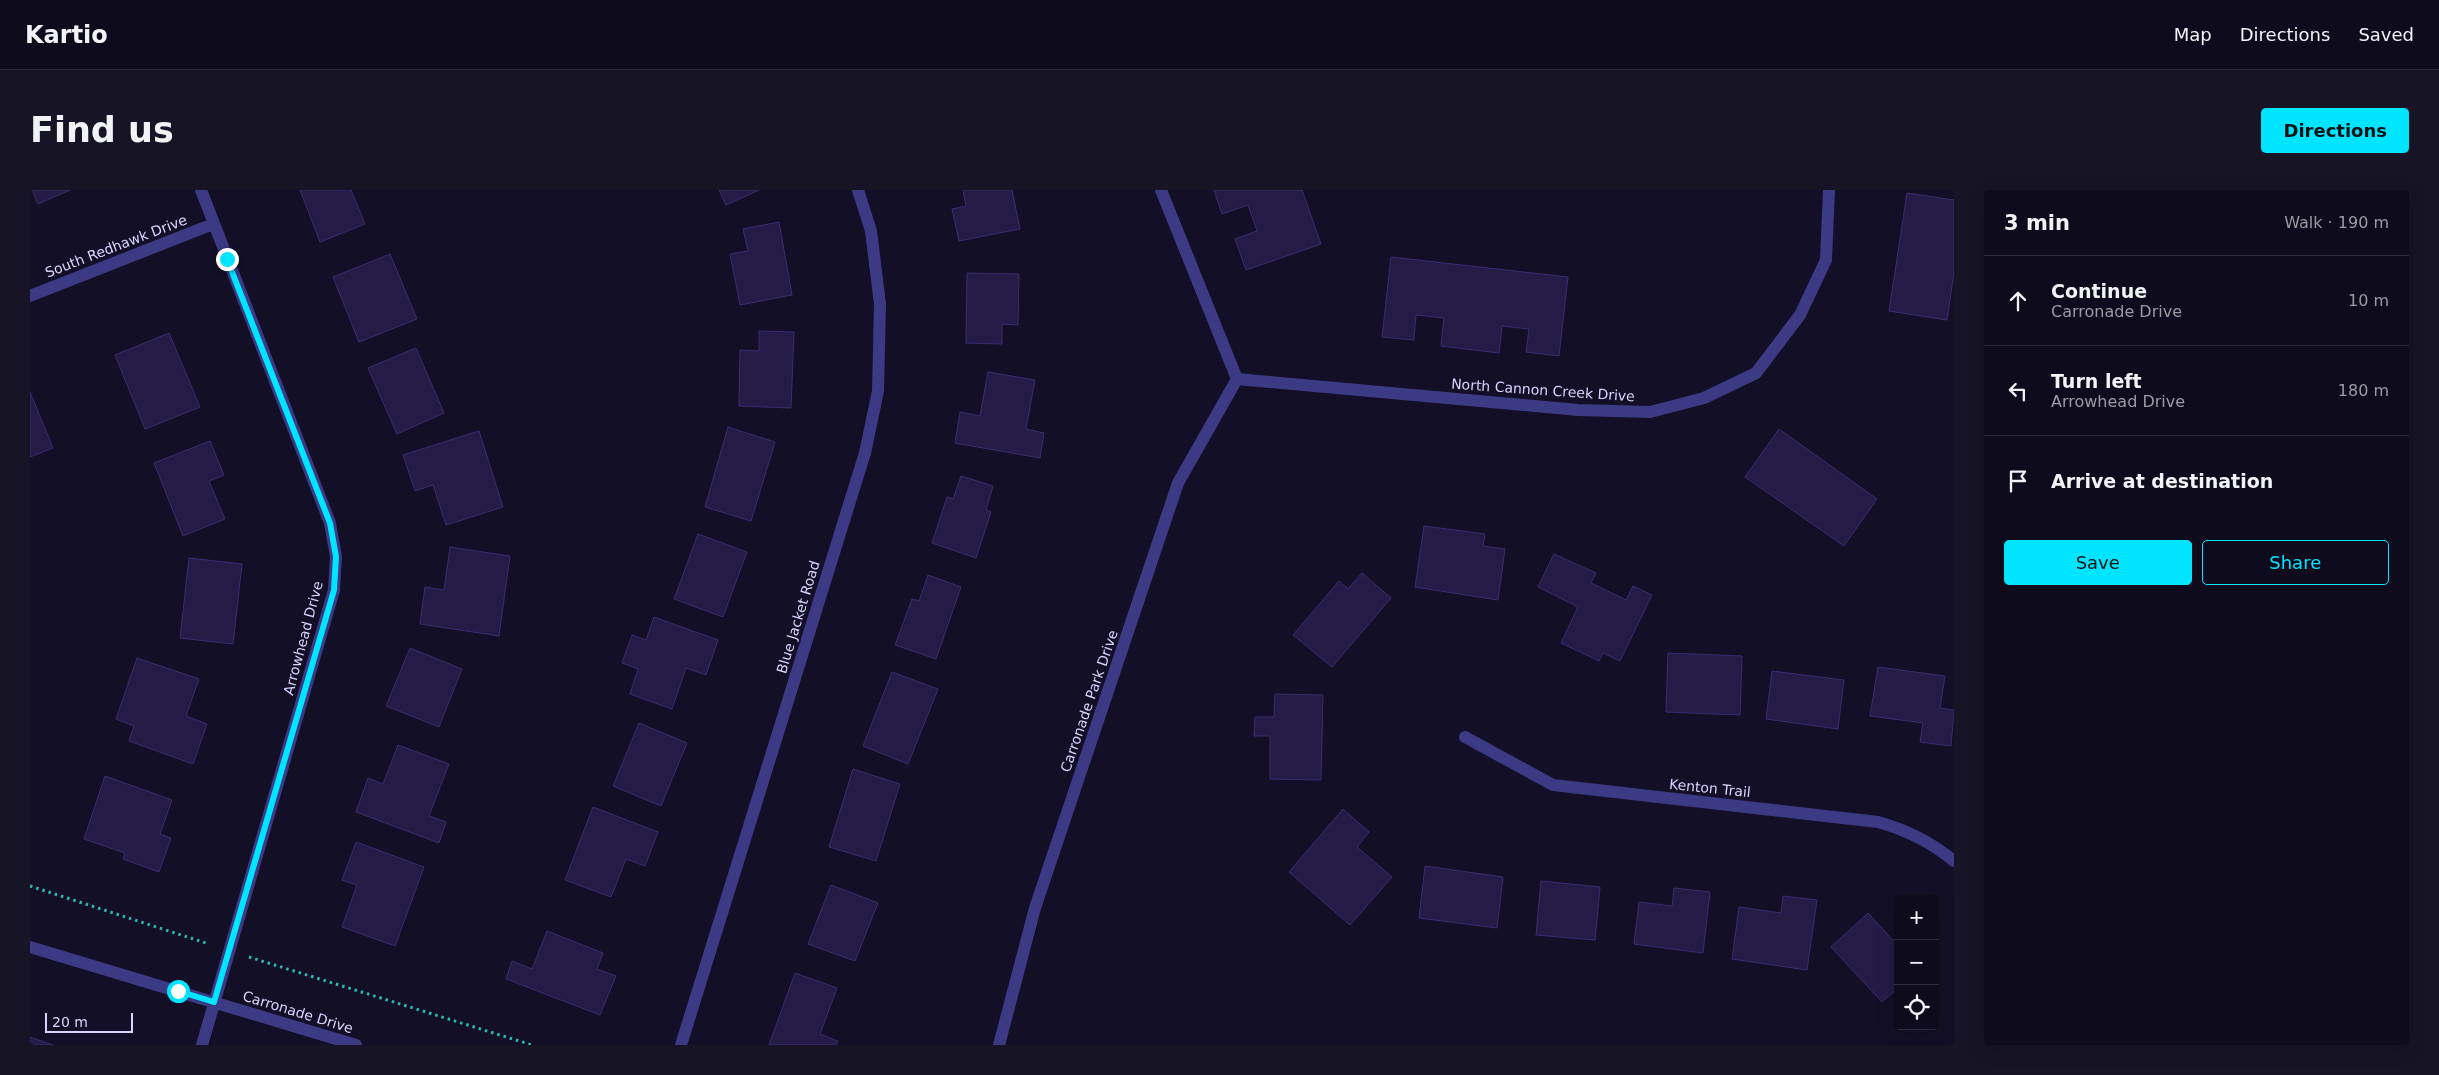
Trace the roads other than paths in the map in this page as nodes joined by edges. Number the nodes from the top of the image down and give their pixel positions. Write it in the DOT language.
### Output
graph roads {
  1 [pos="201,190"];
  2 [pos="858,190"];
  3 [pos="1161,190"];
  4 [pos="1829,190"];
  5 [pos="213,224"];
  6 [pos="30,296"];
  7 [pos="1238,380"];
  8 [pos="1465,737"];
  9 [pos="1954,861"];
  10 [pos="30,947"];
  11 [pos="214,1002"];
  12 [pos="202,1045"];
  13 [pos="356,1045"];
  14 [pos="681,1045"];
  15 [pos="999,1045"];
  1 -- 5 [label="street, Arrowhead Drive"];
  2 -- 14 [label="street, Blue Jacket Road"];
  3 -- 7 [label="street"];
  4 -- 7 [label="street, North Cannon Creek Drive"];
  5 -- 6 [label="street, South Redhawk Drive"];
  5 -- 11 [label="street, Arrowhead Drive"];
  7 -- 15 [label="street, Carronade Park Drive"];
  8 -- 9 [label="street, Kenton Trail"];
  10 -- 11 [label="street, Carronade Drive"];
  11 -- 12 [label="street, Arrowhead Drive"];
  11 -- 13 [label="street, Carronade Drive"];
}
